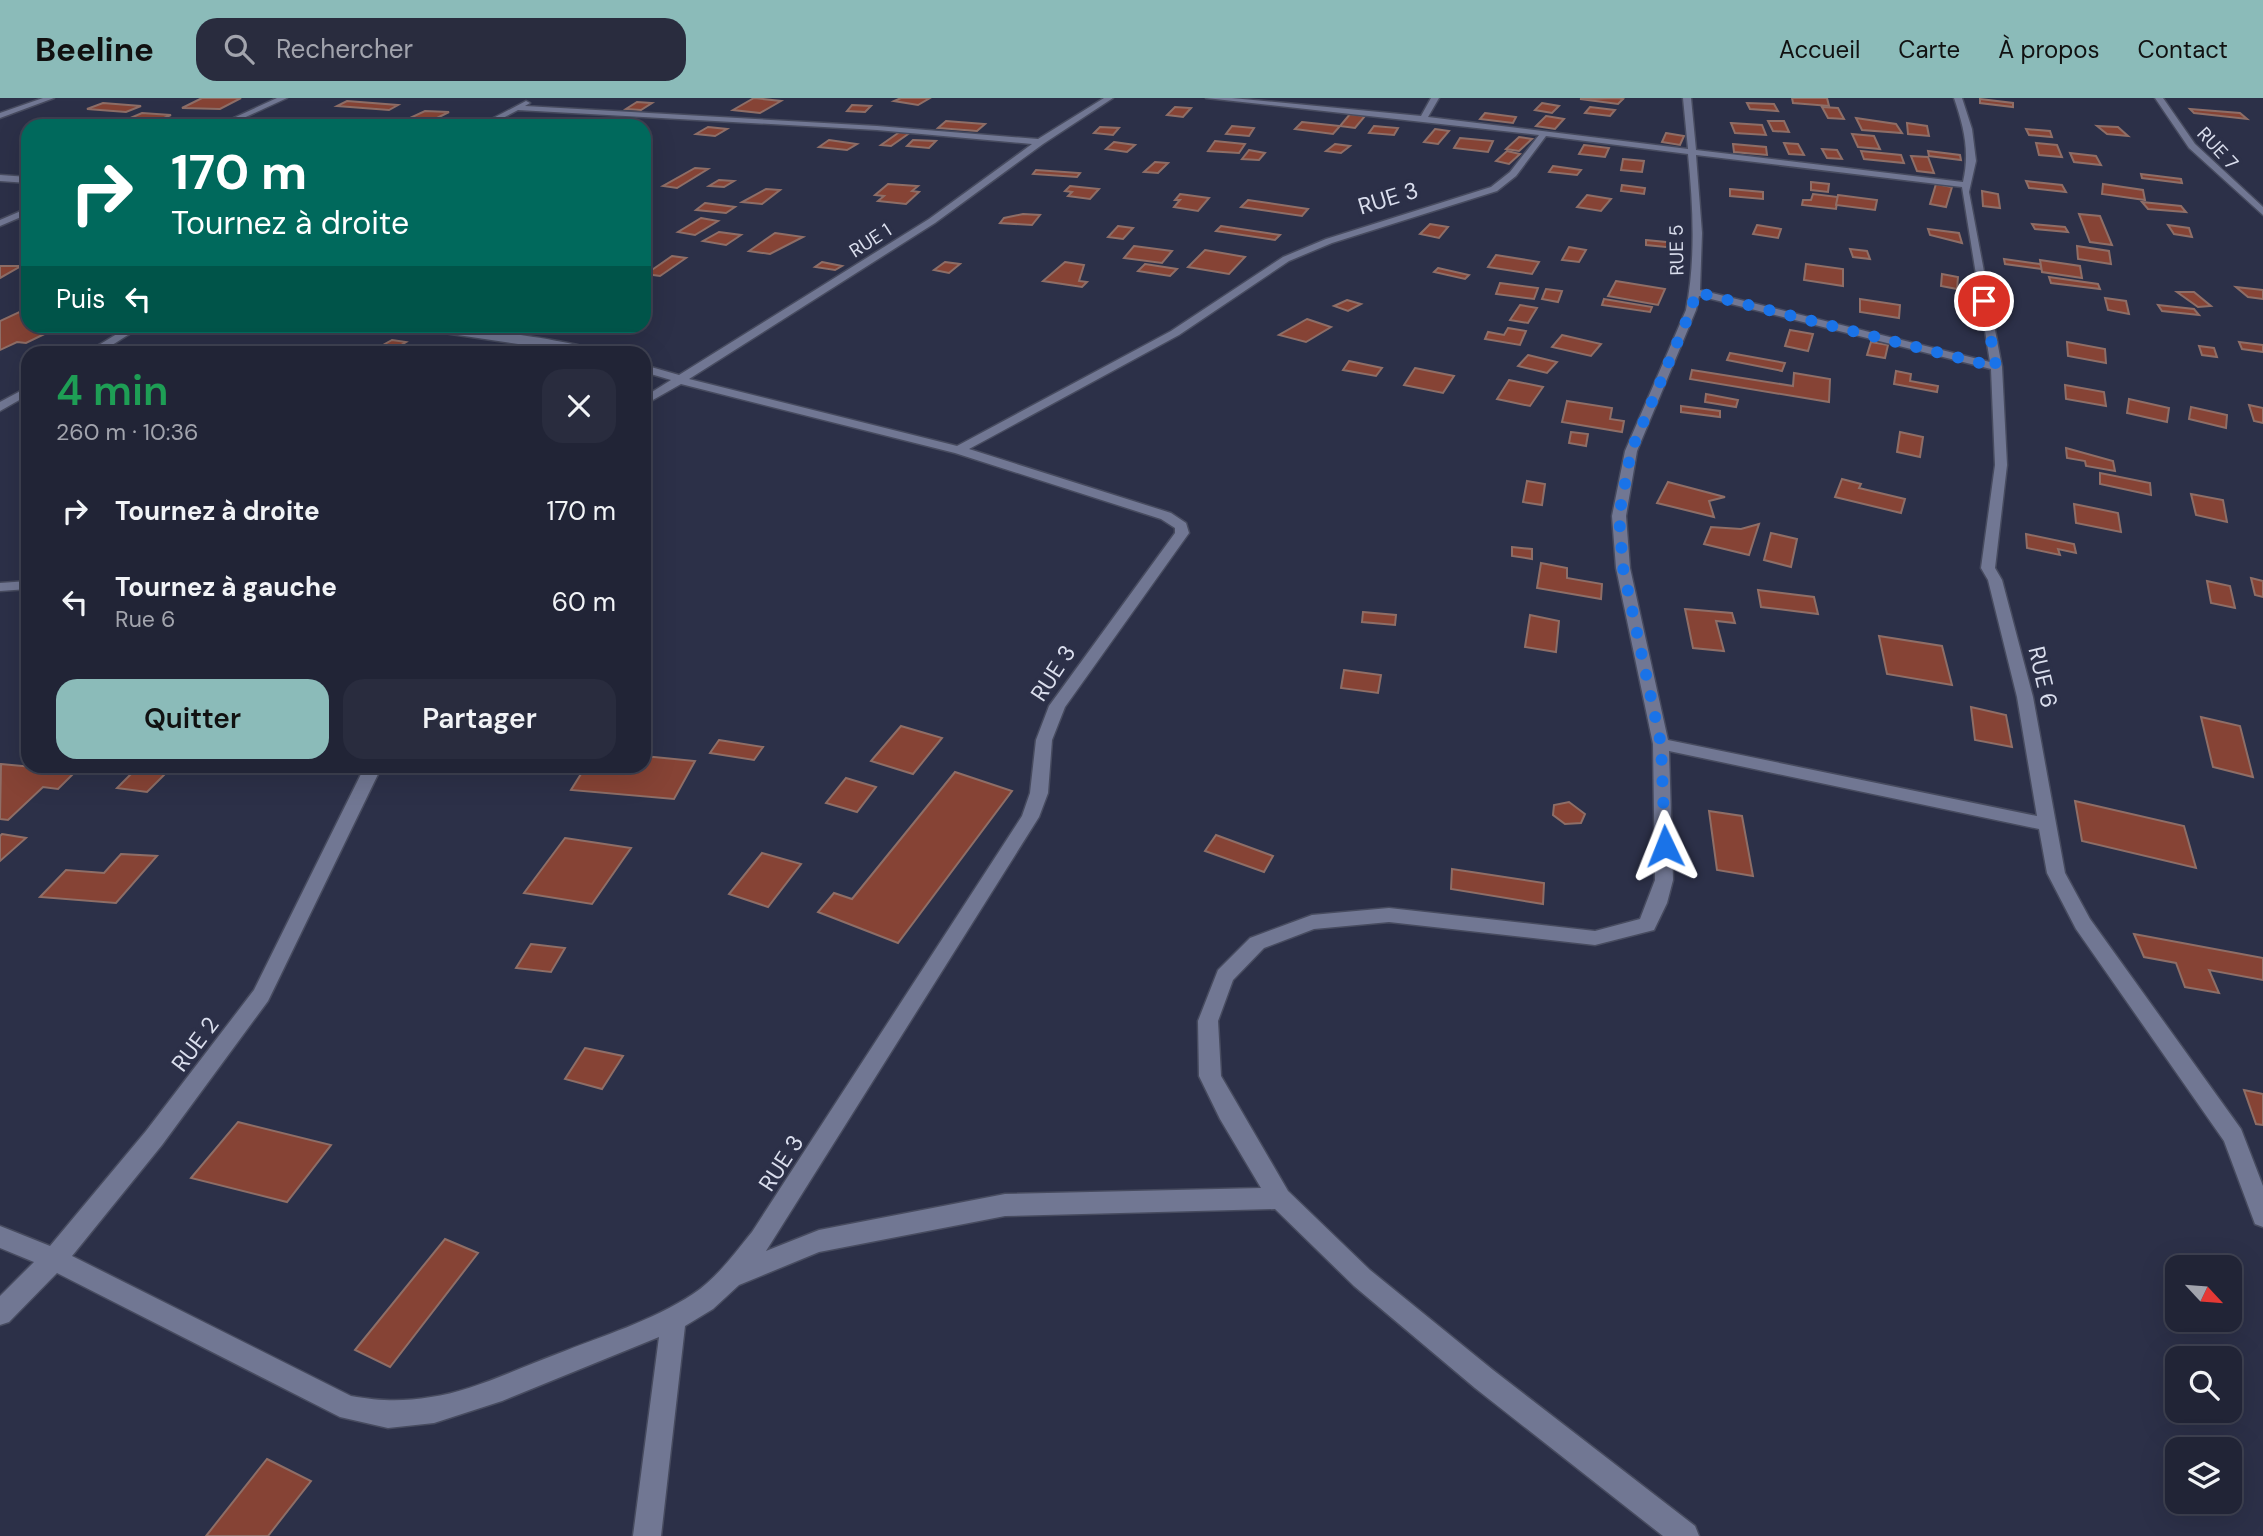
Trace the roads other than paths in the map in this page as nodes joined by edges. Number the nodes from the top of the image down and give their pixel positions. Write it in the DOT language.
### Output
graph roads {
  1 [pos="50,98"];
  2 [pos="283,98"];
  3 [pos="536,98"];
  4 [pos="1109,98"];
  5 [pos="1210,98"];
  6 [pos="1435,98"];
  7 [pos="1686,98"];
  8 [pos="1958,98"];
  9 [pos="2159,98"];
  10 [pos="516,108"];
  11 [pos="0,116"];
  12 [pos="236,119"];
  13 [pos="495,119"];
  14 [pos="1423,119"];
  15 [pos="1544,134"];
  16 [pos="1040,142"];
  17 [pos="1691,152"];
  18 [pos="0,178"];
  19 [pos="21,180"];
  20 [pos="1965,185"];
  21 [pos="2263,212"];
  22 [pos="21,214"];
  23 [pos="0,223"];
  24 [pos="1696,292"];
  25 [pos="125,333"];
  26 [pos="470,333"];
  27 [pos="103,346"];
  28 [pos="568,346"];
  29 [pos="1996,367"];
  30 [pos="651,371"];
  31 [pos="678,381"];
  32 [pos="21,394"];
  33 [pos="651,398"];
  34 [pos="0,407"];
  35 [pos="959,450"];
  36 [pos="21,586"];
  37 [pos="0,587"];
  38 [pos="1661,744"];
  39 [pos="371,773"];
  40 [pos="2047,824"];
  41 [pos="1280,1198"];
  42 [pos="2263,1216"];
  43 [pos="0,1237"];
  44 [pos="54,1259"];
  45 [pos="730,1277"];
  46 [pos="0,1313"];
  47 [pos="674,1319"];
  48 [pos="647,1536"];
  49 [pos="1685,1536"];
  1 -- 11 [label="street"];
  2 -- 12 [label="street"];
  3 -- 10 [label="street"];
  4 -- 16 [label="street, RUE 1"];
  5 -- 14 [label="street"];
  6 -- 14 [label="street"];
  7 -- 17 [label="street, RUE 5"];
  8 -- 20 [label="street, RUE 6"];
  9 -- 21 [label="street, RUE 7"];
  10 -- 13 [label="street"];
  10 -- 16 [label="street"];
  14 -- 15 [label="street"];
  15 -- 17 [label="street"];
  15 -- 35 [label="street, RUE 3"];
  16 -- 31 [label="street, RUE 1"];
  17 -- 20 [label="street"];
  17 -- 24 [label="street, RUE 5"];
  18 -- 19 [label="street"];
  20 -- 29 [label="street, RUE 6"];
  22 -- 23 [label="street"];
  24 -- 29 [label="street"];
  24 -- 38 [label="street, RUE 5"];
  25 -- 27 [label="street"];
  26 -- 28 [label="street"];
  29 -- 40 [label="street, RUE 6"];
  30 -- 31 [label="street"];
  31 -- 33 [label="street, RUE 1"];
  31 -- 35 [label="street"];
  32 -- 34 [label="street"];
  35 -- 45 [label="street, RUE 3"];
  36 -- 37 [label="street"];
  38 -- 40 [label="street"];
  38 -- 41 [label="street, RUE 5"];
  39 -- 44 [label="street, RUE 2"];
  40 -- 42 [label="street, RUE 6"];
  41 -- 45 [label="street"];
  41 -- 49 [label="street"];
  43 -- 44 [label="street, RUE 3"];
  44 -- 46 [label="street, RUE 2"];
  44 -- 47 [label="street, RUE 3"];
  45 -- 47 [label="street, RUE 3"];
  47 -- 48 [label="street"];
}
